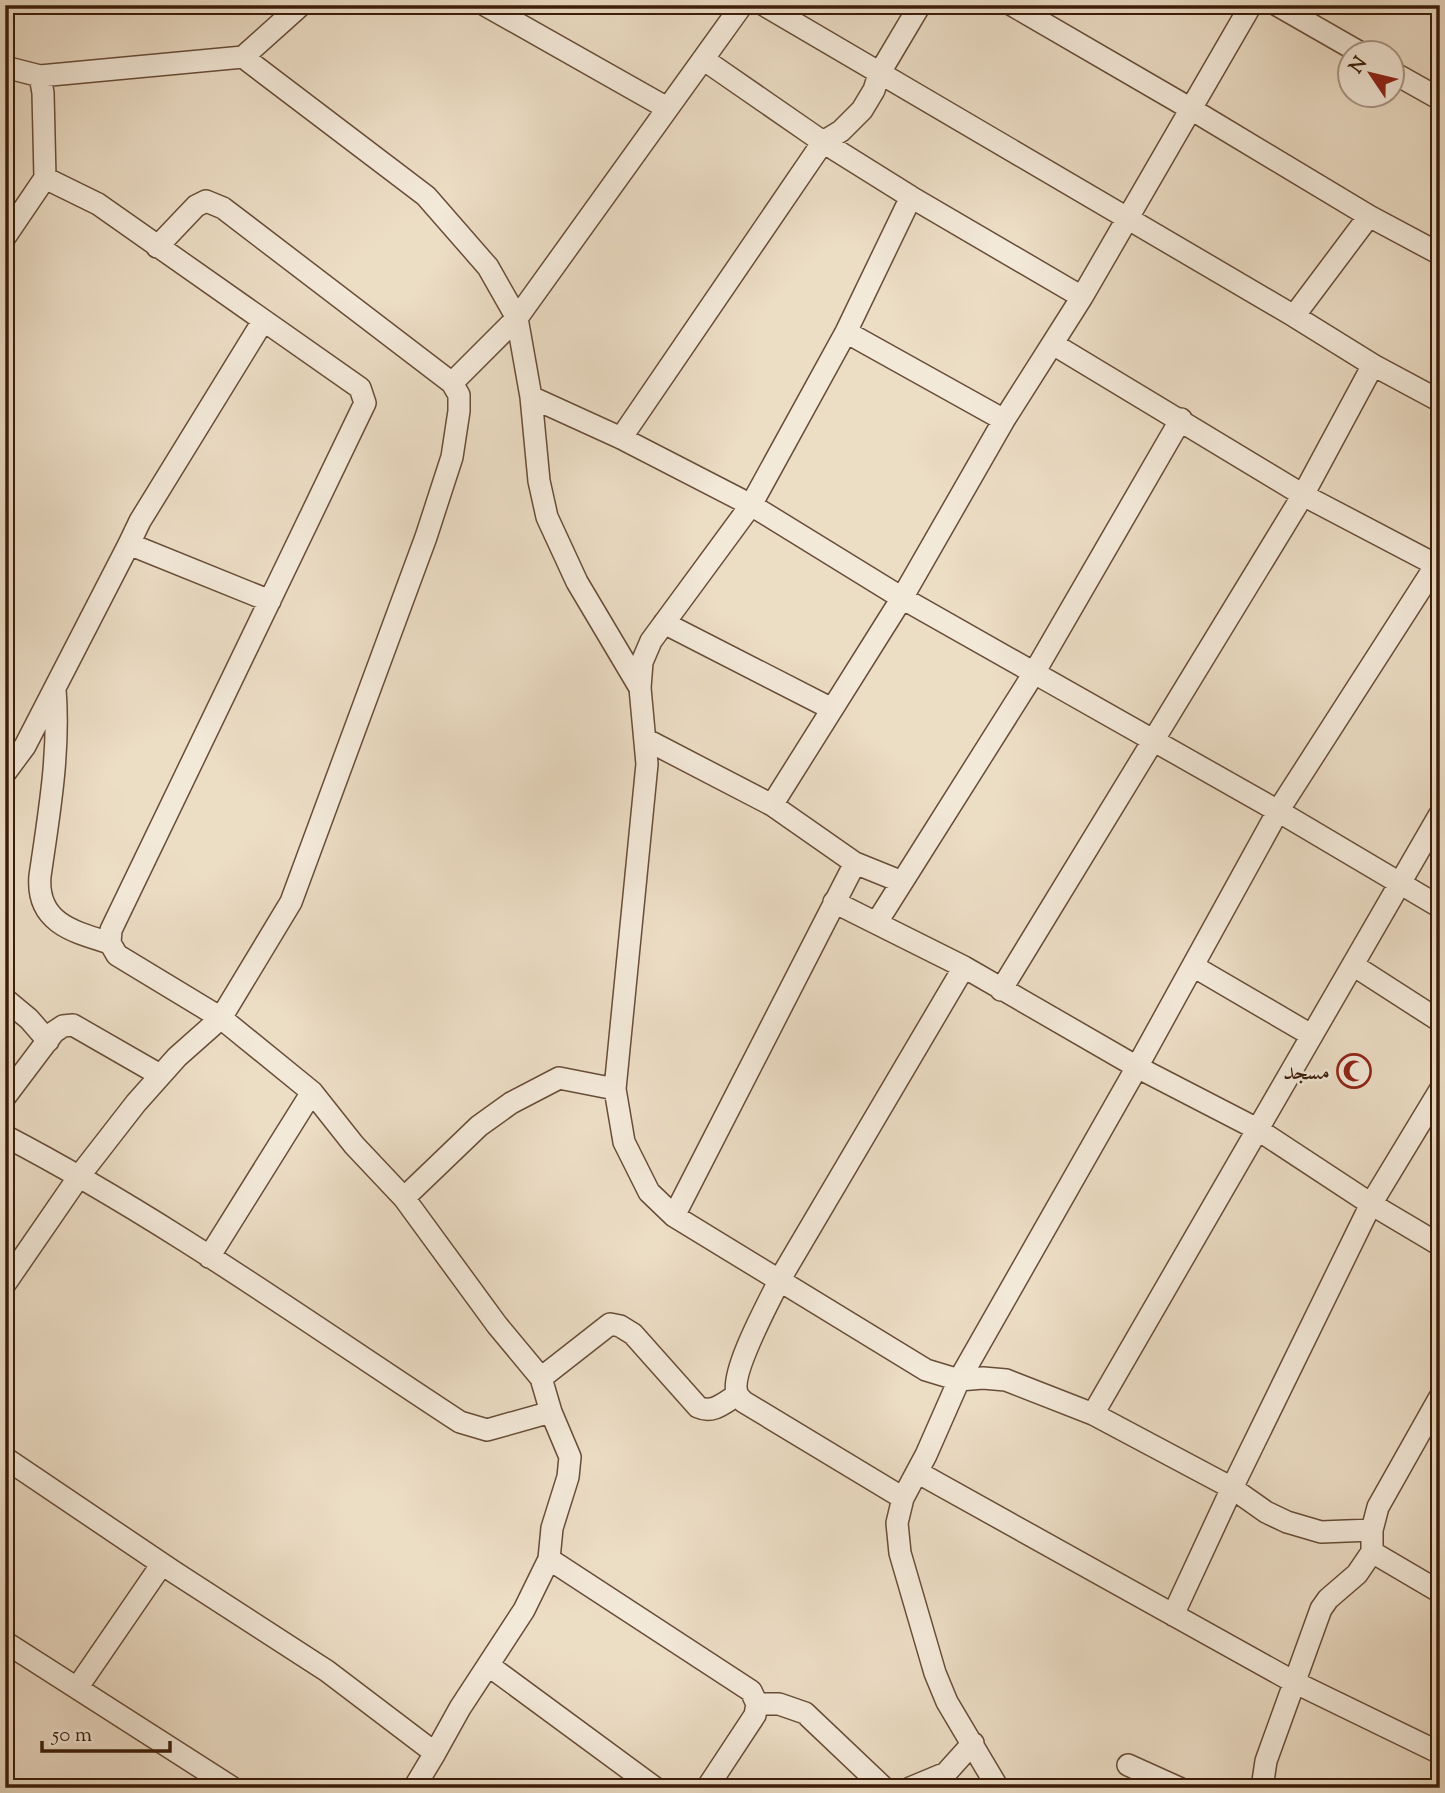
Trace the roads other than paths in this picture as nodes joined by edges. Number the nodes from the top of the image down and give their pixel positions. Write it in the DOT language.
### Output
graph roads {
  1 [pos="301,5"];
  2 [pos="485,5"];
  3 [pos="742,5"];
  4 [pos="764,5"];
  5 [pos="920,5"];
  6 [pos="1012,5"];
  7 [pos="1251,5"];
  8 [pos="1277,5"];
  9 [pos="515,12"];
  10 [pos="1336,39"];
  11 [pos="243,57"];
  12 [pos="703,59"];
  13 [pos="5,67"];
  14 [pos="879,74"];
  15 [pos="40,76"];
  16 [pos="1406,80"];
  17 [pos="1440,99"];
  18 [pos="667,108"];
  19 [pos="1191,109"];
  20 [pos="823,142"];
  21 [pos="45,178"];
  22 [pos="911,197"];
  23 [pos="1369,216"];
  24 [pos="1127,220"];
  25 [pos="5,237"];
  26 [pos="157,247"];
  27 [pos="1440,254"];
  28 [pos="1082,297"];
  29 [pos="1294,316"];
  30 [pos="517,318"];
  31 [pos="263,321"];
  32 [pos="846,332"];
  33 [pos="1053,344"];
  34 [pos="1373,365"];
  35 [pos="452,383"];
  36 [pos="531,397"];
  37 [pos="1440,401"];
  38 [pos="1181,419"];
  39 [pos="1004,420"];
  40 [pos="621,438"];
  41 [pos="1303,495"];
  42 [pos="751,505"];
  43 [pos="129,544"];
  44 [pos="1438,566"];
  45 [pos="902,598"];
  46 [pos="270,601"];
  47 [pos="664,623"];
  48 [pos="1034,673"];
  49 [pos="640,688"];
  50 [pos="55,689"];
  51 [pos="832,709"];
  52 [pos="645,738"];
  53 [pos="1154,741"];
  54 [pos="5,773"];
  55 [pos="772,805"];
  56 [pos="1278,811"];
  57 [pos="1440,814"];
  58 [pos="855,863"];
  59 [pos="902,882"];
  60 [pos="1399,882"];
  61 [pos="834,902"];
  62 [pos="1440,907"];
  63 [pos="877,922"];
  64 [pos="110,943"];
  65 [pos="1193,965"];
  66 [pos="1353,965"];
  67 [pos="964,967"];
  68 [pos="1001,990"];
  69 [pos="5,999"];
  70 [pos="221,1018"];
  71 [pos="1440,1021"];
  72 [pos="1311,1035"];
  73 [pos="48,1041"];
  74 [pos="1137,1067"];
  75 [pos="160,1075"];
  76 [pos="615,1089"];
  77 [pos="1440,1090"];
  78 [pos="312,1091"];
  79 [pos="5,1097"];
  80 [pos="1257,1129"];
  81 [pos="5,1136"];
  82 [pos="80,1175"];
  83 [pos="404,1198"];
  84 [pos="1371,1204"];
  85 [pos="674,1216"];
  86 [pos="1440,1245"];
  87 [pos="209,1257"];
  88 [pos="780,1279"];
  89 [pos="5,1284"];
  90 [pos="541,1378"];
  91 [pos="959,1380"];
  92 [pos="737,1395"];
  93 [pos="1440,1397"];
  94 [pos="551,1412"];
  95 [pos="1093,1414"];
  96 [pos="5,1458"];
  97 [pos="917,1472"];
  98 [pos="1231,1488"];
  99 [pos="903,1498"];
  100 [pos="1372,1530"];
  101 [pos="1371,1552"];
  102 [pos="549,1559"];
  103 [pos="162,1564"];
  104 [pos="1440,1591"];
  105 [pos="1172,1615"];
  106 [pos="5,1642"];
  107 [pos="488,1665"];
  108 [pos="1294,1682"];
  109 [pos="77,1688"];
  110 [pos="757,1704"];
  111 [pos="973,1743"];
  112 [pos="435,1753"];
  113 [pos="1440,1753"];
  114 [pos="1128,1765"];
  115 [pos="418,1786"];
  116 [pos="233,1788"];
  117 [pos="655,1788"];
  118 [pos="707,1788"];
  119 [pos="884,1788"];
  120 [pos="910,1788"];
  121 [pos="998,1788"];
  122 [pos="1179,1788"];
  123 [pos="1262,1788"];
  1 -- 11 [label="street"];
  2 -- 9 [label="street"];
  3 -- 12 [label="street"];
  4 -- 14 [label="street"];
  5 -- 14 [label="street"];
  6 -- 19 [label="street"];
  7 -- 19 [label="street"];
  8 -- 10 [label="street"];
  9 -- 18 [label="street"];
  11 -- 15 [label="street"];
  11 -- 30 [label="street"];
  12 -- 18 [label="street"];
  12 -- 20 [label="street"];
  13 -- 15 [label="street"];
  14 -- 20 [label="street"];
  14 -- 24 [label="street"];
  15 -- 21 [label="street"];
  16 -- 17 [label="street"];
  18 -- 30 [label="street"];
  19 -- 23 [label="street"];
  19 -- 24 [label="street"];
  20 -- 22 [label="street"];
  20 -- 40 [label="street"];
  21 -- 25 [label="street"];
  21 -- 26 [label="street"];
  22 -- 28 [label="street"];
  22 -- 32 [label="street"];
  23 -- 27 [label="street"];
  23 -- 29 [label="street"];
  24 -- 28 [label="street"];
  24 -- 29 [label="street"];
  26 -- 31 [label="street"];
  26 -- 35 [label="street"];
  28 -- 33 [label="street"];
  29 -- 34 [label="street"];
  30 -- 35 [label="street"];
  30 -- 36 [label="street"];
  31 -- 43 [label="street"];
  31 -- 46 [label="street"];
  32 -- 39 [label="street"];
  32 -- 42 [label="street"];
  33 -- 38 [label="street"];
  33 -- 39 [label="street"];
  34 -- 37 [label="street"];
  34 -- 41 [label="street"];
  35 -- 70 [label="street"];
  36 -- 40 [label="street"];
  36 -- 49 [label="street"];
  38 -- 41 [label="street"];
  38 -- 48 [label="street"];
  39 -- 45 [label="street"];
  40 -- 42 [label="street"];
  41 -- 44 [label="street"];
  41 -- 53 [label="street"];
  42 -- 45 [label="street"];
  42 -- 47 [label="street"];
  43 -- 46 [label="street"];
  43 -- 50 [label="street"];
  44 -- 56 [label="street"];
  45 -- 48 [label="street"];
  45 -- 51 [label="street"];
  46 -- 64 [label="street"];
  47 -- 49 [label="street"];
  47 -- 51 [label="street"];
  48 -- 53 [label="street"];
  48 -- 59 [label="street"];
  49 -- 52 [label="street"];
  50 -- 54 [label="street"];
  50 -- 64 [label="street"];
  51 -- 55 [label="street"];
  52 -- 55 [label="street"];
  52 -- 76 [label="street"];
  53 -- 56 [label="street"];
  53 -- 68 [label="street"];
  55 -- 58 [label="street"];
  56 -- 60 [label="street"];
  56 -- 65 [label="street"];
  57 -- 60 [label="street"];
  58 -- 59 [label="street"];
  58 -- 61 [label="street"];
  59 -- 63 [label="street"];
  60 -- 62 [label="street"];
  60 -- 66 [label="street"];
  61 -- 63 [label="street"];
  61 -- 85 [label="street"];
  63 -- 67 [label="street"];
  64 -- 70 [label="street"];
  65 -- 72 [label="street"];
  65 -- 74 [label="street"];
  66 -- 71 [label="street"];
  66 -- 72 [label="street"];
  67 -- 68 [label="street"];
  67 -- 88 [label="street"];
  68 -- 74 [label="street"];
  69 -- 73 [label="street"];
  70 -- 75 [label="street"];
  70 -- 78 [label="street"];
  72 -- 80 [label="street"];
  73 -- 75 [label="street"];
  73 -- 79 [label="street"];
  74 -- 80 [label="street"];
  74 -- 91 [label="street"];
  75 -- 82 [label="street"];
  76 -- 83 [label="street"];
  76 -- 85 [label="street"];
  77 -- 84 [label="street"];
  78 -- 83 [label="street"];
  78 -- 87 [label="street"];
  80 -- 84 [label="street"];
  80 -- 95 [label="street"];
  81 -- 82 [label="street"];
  82 -- 87 [label="street"];
  82 -- 89 [label="street"];
  83 -- 90 [label="street"];
  84 -- 86 [label="street"];
  84 -- 98 [label="street"];
  85 -- 88 [label="street"];
  87 -- 94 [label="street"];
  88 -- 91 [label="street"];
  88 -- 92 [label="street"];
  90 -- 92 [label="street"];
  90 -- 94 [label="street"];
  91 -- 95 [label="street"];
  91 -- 97 [label="street"];
  92 -- 99 [label="street"];
  93 -- 100 [label="street"];
  94 -- 102 [label="street"];
  95 -- 98 [label="street"];
  96 -- 103 [label="street"];
  97 -- 99 [label="street"];
  97 -- 105 [label="street"];
  98 -- 100 [label="street"];
  98 -- 105 [label="street"];
  99 -- 111 [label="street"];
  100 -- 101 [label="street"];
  101 -- 104 [label="street"];
  101 -- 108 [label="street"];
  102 -- 107 [label="street"];
  102 -- 110 [label="street"];
  103 -- 109 [label="street"];
  103 -- 112 [label="street"];
  105 -- 108 [label="street"];
  106 -- 109 [label="street"];
  107 -- 112 [label="street"];
  107 -- 117 [label="street"];
  108 -- 113 [label="street"];
  108 -- 123 [label="street"];
  109 -- 116 [label="street"];
  110 -- 118 [label="street"];
  110 -- 119 [label="street"];
  111 -- 120 [label="street"];
  111 -- 121 [label="street"];
  112 -- 115 [label="street"];
  114 -- 122 [label="street"];
}
